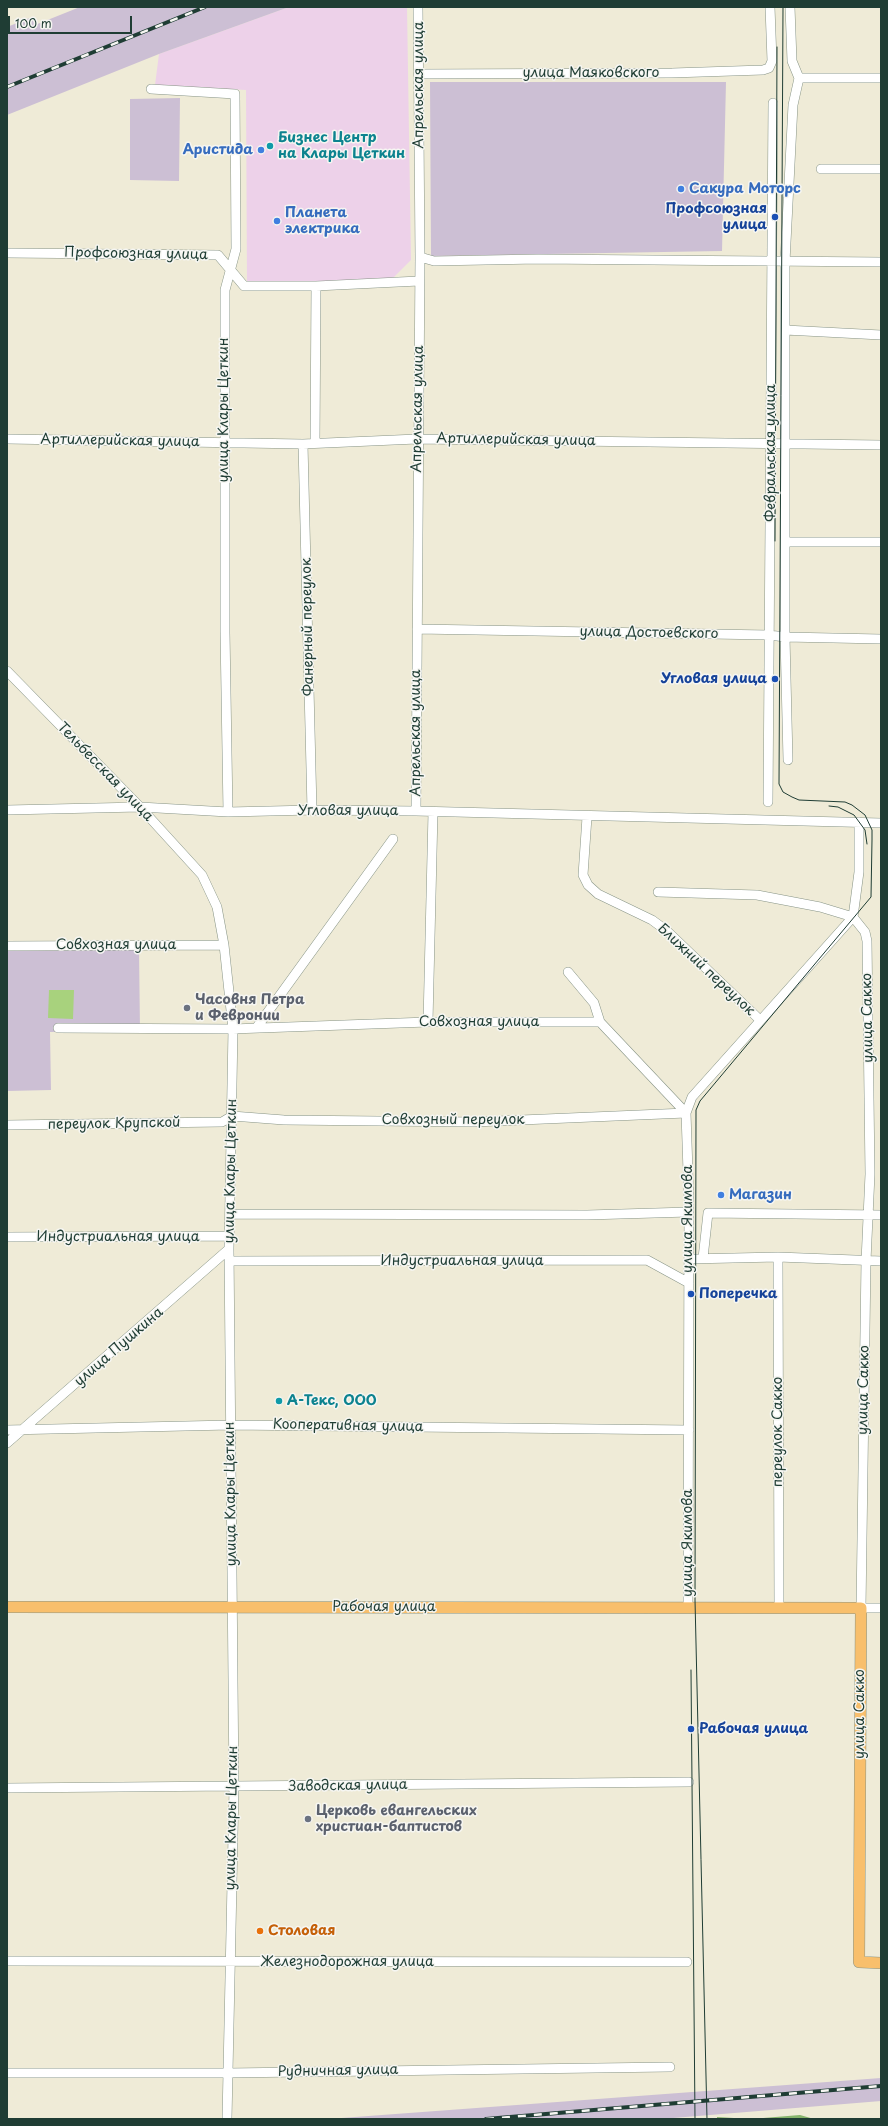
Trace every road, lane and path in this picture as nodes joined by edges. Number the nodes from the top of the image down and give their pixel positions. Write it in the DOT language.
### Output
graph roads {
  1 [pos="418,7"];
  2 [pos="770,7"];
  3 [pos="790,7"];
  4 [pos="419,74"];
  5 [pos="799,78"];
  6 [pos="881,78"];
  7 [pos="151,89"];
  8 [pos="773,103"];
  9 [pos="821,169"];
  10 [pos="881,170"];
  11 [pos="7,253"];
  12 [pos="420,257"];
  13 [pos="772,262"];
  14 [pos="785,262"];
  15 [pos="881,262"];
  16 [pos="230,270"];
  17 [pos="419,281"];
  18 [pos="316,286"];
  19 [pos="785,330"];
  20 [pos="881,335"];
  21 [pos="417,438"];
  22 [pos="7,439"];
  23 [pos="224,443"];
  24 [pos="315,443"];
  25 [pos="303,444"];
  26 [pos="771,444"];
  27 [pos="785,445"];
  28 [pos="881,445"];
  29 [pos="786,542"];
  30 [pos="881,542"];
  31 [pos="417,629"];
  32 [pos="770,635"];
  33 [pos="785,637"];
  34 [pos="881,639"];
  35 [pos="7,670"];
  36 [pos="788,760"];
  37 [pos="768,802"];
  38 [pos="140,807"];
  39 [pos="7,810"];
  40 [pos="312,810"];
  41 [pos="416,811"];
  42 [pos="228,812"];
  43 [pos="433,812"];
  44 [pos="588,816"];
  45 [pos="859,822"];
  46 [pos="881,823"];
  47 [pos="393,839"];
  48 [pos="202,875"];
  49 [pos="658,892"];
  50 [pos="852,917"];
  51 [pos="224,945"];
  52 [pos="7,946"];
  53 [pos="568,972"];
  54 [pos="760,1020"];
  55 [pos="428,1022"];
  56 [pos="600,1022"];
  57 [pos="257,1027"];
  58 [pos="58,1028"];
  59 [pos="232,1029"];
  60 [pos="686,1113"];
  61 [pos="232,1116"];
  62 [pos="7,1125"];
  63 [pos="689,1212"];
  64 [pos="230,1214"];
  65 [pos="868,1215"];
  66 [pos="881,1215"];
  67 [pos="230,1236"];
  68 [pos="7,1237"];
  69 [pos="229,1249"];
  70 [pos="778,1257"];
  71 [pos="703,1258"];
  72 [pos="689,1259"];
  73 [pos="230,1261"];
  74 [pos="866,1261"];
  75 [pos="881,1261"];
  76 [pos="689,1283"];
  77 [pos="230,1425"];
  78 [pos="7,1430"];
  79 [pos="24,1430"];
  80 [pos="689,1430"];
  81 [pos="7,1443"];
  82 [pos="7,1607"];
  83 [pos="232,1607"];
  84 [pos="688,1608"];
  85 [pos="780,1608"];
  86 [pos="861,1608"];
  87 [pos="881,1608"];
  88 [pos="689,1782"];
  89 [pos="7,1788"];
  90 [pos="234,1788"];
  91 [pos="7,1961"];
  92 [pos="230,1962"];
  93 [pos="687,1962"];
  94 [pos="881,1963"];
  95 [pos="670,2067"];
  96 [pos="228,2073"];
  97 [pos="7,2074"];
  98 [pos="227,2119"];
  1 -- 4 [label="street, Апрельская улица"];
  2 -- 4 [label="street, улица Маяковского"];
  3 -- 5 [label="street"];
  4 -- 12 [label="street, Апрельская улица"];
  5 -- 6 [label="street"];
  5 -- 14 [label="street"];
  7 -- 16 [label="street, улица Клары Цеткин"];
  8 -- 13 [label="street, Февральская улица"];
  9 -- 10 [label="street"];
  11 -- 16 [label="street, Профсоюзная улица"];
  12 -- 13 [label="street"];
  12 -- 17 [label="street, Апрельская улица"];
  13 -- 14 [label="street"];
  13 -- 26 [label="street, Февральская улица"];
  14 -- 15 [label="street"];
  14 -- 19 [label="street"];
  16 -- 18 [label="street, Профсоюзная улица"];
  16 -- 23 [label="street, улица Клары Цеткин"];
  17 -- 18 [label="street, Профсоюзная улица"];
  17 -- 21 [label="street, Апрельская улица"];
  18 -- 24 [label="street"];
  19 -- 20 [label="street"];
  19 -- 27 [label="street"];
  21 -- 24 [label="street, Артиллерийская улица"];
  21 -- 26 [label="street, Артиллерийская улица"];
  21 -- 31 [label="street, Апрельская улица"];
  22 -- 23 [label="street, Артиллерийская улица"];
  23 -- 25 [label="street, Артиллерийская улица"];
  23 -- 42 [label="street, улица Клары Цеткин"];
  24 -- 25 [label="street, Артиллерийская улица"];
  25 -- 40 [label="street, Фанерный переулок"];
  26 -- 27 [label="street, Артиллерийская улица"];
  26 -- 32 [label="street, Февральская улица"];
  27 -- 28 [label="street, Артиллерийская улица"];
  27 -- 29 [label="street"];
  29 -- 30 [label="street"];
  29 -- 33 [label="street"];
  31 -- 32 [label="street, улица Достоевского"];
  31 -- 41 [label="street, Апрельская улица"];
  32 -- 33 [label="street, улица Достоевского"];
  32 -- 37 [label="street, Февральская улица"];
  33 -- 34 [label="street, улица Достоевского"];
  33 -- 36 [label="street"];
  35 -- 38 [label="street, Тельбесская улица"];
  38 -- 39 [label="street, Угловая улица"];
  38 -- 42 [label="street, Угловая улица"];
  38 -- 48 [label="street, Тельбесская улица"];
  40 -- 41 [label="street, Угловая улица"];
  40 -- 42 [label="street, Угловая улица"];
  41 -- 43 [label="street, Угловая улица"];
  43 -- 44 [label="street, Угловая улица"];
  43 -- 55 [label="street, Апрельская улица"];
  44 -- 45 [label="street, Угловая улица"];
  44 -- 54 [label="street, Ближний переулок"];
  45 -- 46 [label="street, Угловая улица"];
  45 -- 50 [label="street"];
  47 -- 57 [label="street"];
  48 -- 51 [label="street, улица Клары Цеткин"];
  49 -- 50 [label="street"];
  50 -- 54 [label="street, улица Якимова"];
  50 -- 65 [label="street, улица Сакко"];
  51 -- 52 [label="street, Совхозная улица"];
  51 -- 59 [label="street, улица Клары Цеткин"];
  53 -- 56 [label="street"];
  54 -- 60 [label="street, улица Якимова"];
  55 -- 56 [label="street, Совхозная улица"];
  55 -- 57 [label="street, Совхозная улица"];
  56 -- 60 [label="street"];
  57 -- 59 [label="street, Совхозная улица"];
  58 -- 59 [label="street, Совхозная улица"];
  59 -- 61 [label="street, улица Клары Цеткин"];
  60 -- 61 [label="street, Совхозный переулок"];
  60 -- 63 [label="street, улица Якимова"];
  61 -- 62 [label="street, переулок Крупской"];
  61 -- 64 [label="street, улица Клары Цеткин"];
  63 -- 64 [label="street"];
  63 -- 72 [label="street, улица Якимова"];
  64 -- 67 [label="street, улица Клары Цеткин"];
  65 -- 66 [label="street"];
  65 -- 71 [label="street"];
  65 -- 74 [label="street, улица Сакко"];
  67 -- 68 [label="street, Индустриальная улица"];
  67 -- 69 [label="street, улица Клары Цеткин"];
  69 -- 73 [label="street, улица Клары Цеткин"];
  69 -- 79 [label="street, улица Пушкина"];
  70 -- 71 [label="street"];
  70 -- 74 [label="street"];
  70 -- 85 [label="street, переулок Сакко"];
  71 -- 72 [label="street"];
  72 -- 76 [label="street, улица Якимова"];
  73 -- 76 [label="street, Индустриальная улица"];
  73 -- 77 [label="street, улица Клары Цеткин"];
  74 -- 75 [label="street"];
  74 -- 86 [label="street, улица Сакко"];
  76 -- 80 [label="street, улица Якимова"];
  77 -- 79 [label="street, Кооперативная улица"];
  77 -- 80 [label="street, Кооперативная улица"];
  77 -- 83 [label="street, улица Клары Цеткин"];
  78 -- 79 [label="street, Кооперативная улица"];
  79 -- 81 [label="street, улица Пушкина"];
  80 -- 84 [label="street, улица Якимова"];
  82 -- 83 [label="main road, Рабочая улица"];
  83 -- 84 [label="main road, Рабочая улица"];
  83 -- 90 [label="street, улица Клары Цеткин"];
  84 -- 85 [label="main road, Рабочая улица"];
  85 -- 86 [label="main road, Рабочая улица"];
  86 -- 87 [label="street, Рабочая улица"];
  86 -- 94 [label="main road, улица Сакко"];
  88 -- 90 [label="street, Заводская улица"];
  89 -- 90 [label="street, Заводская улица"];
  90 -- 92 [label="street, улица Клары Цеткин"];
  91 -- 92 [label="street, Железнодорожная улица"];
  92 -- 93 [label="street, Железнодорожная улица"];
  92 -- 96 [label="street, улица Клары Цеткин"];
  95 -- 96 [label="street, Рудничная улица"];
  96 -- 97 [label="street, Рудничная улица"];
  96 -- 98 [label="street, улица Клары Цеткин"];
}
